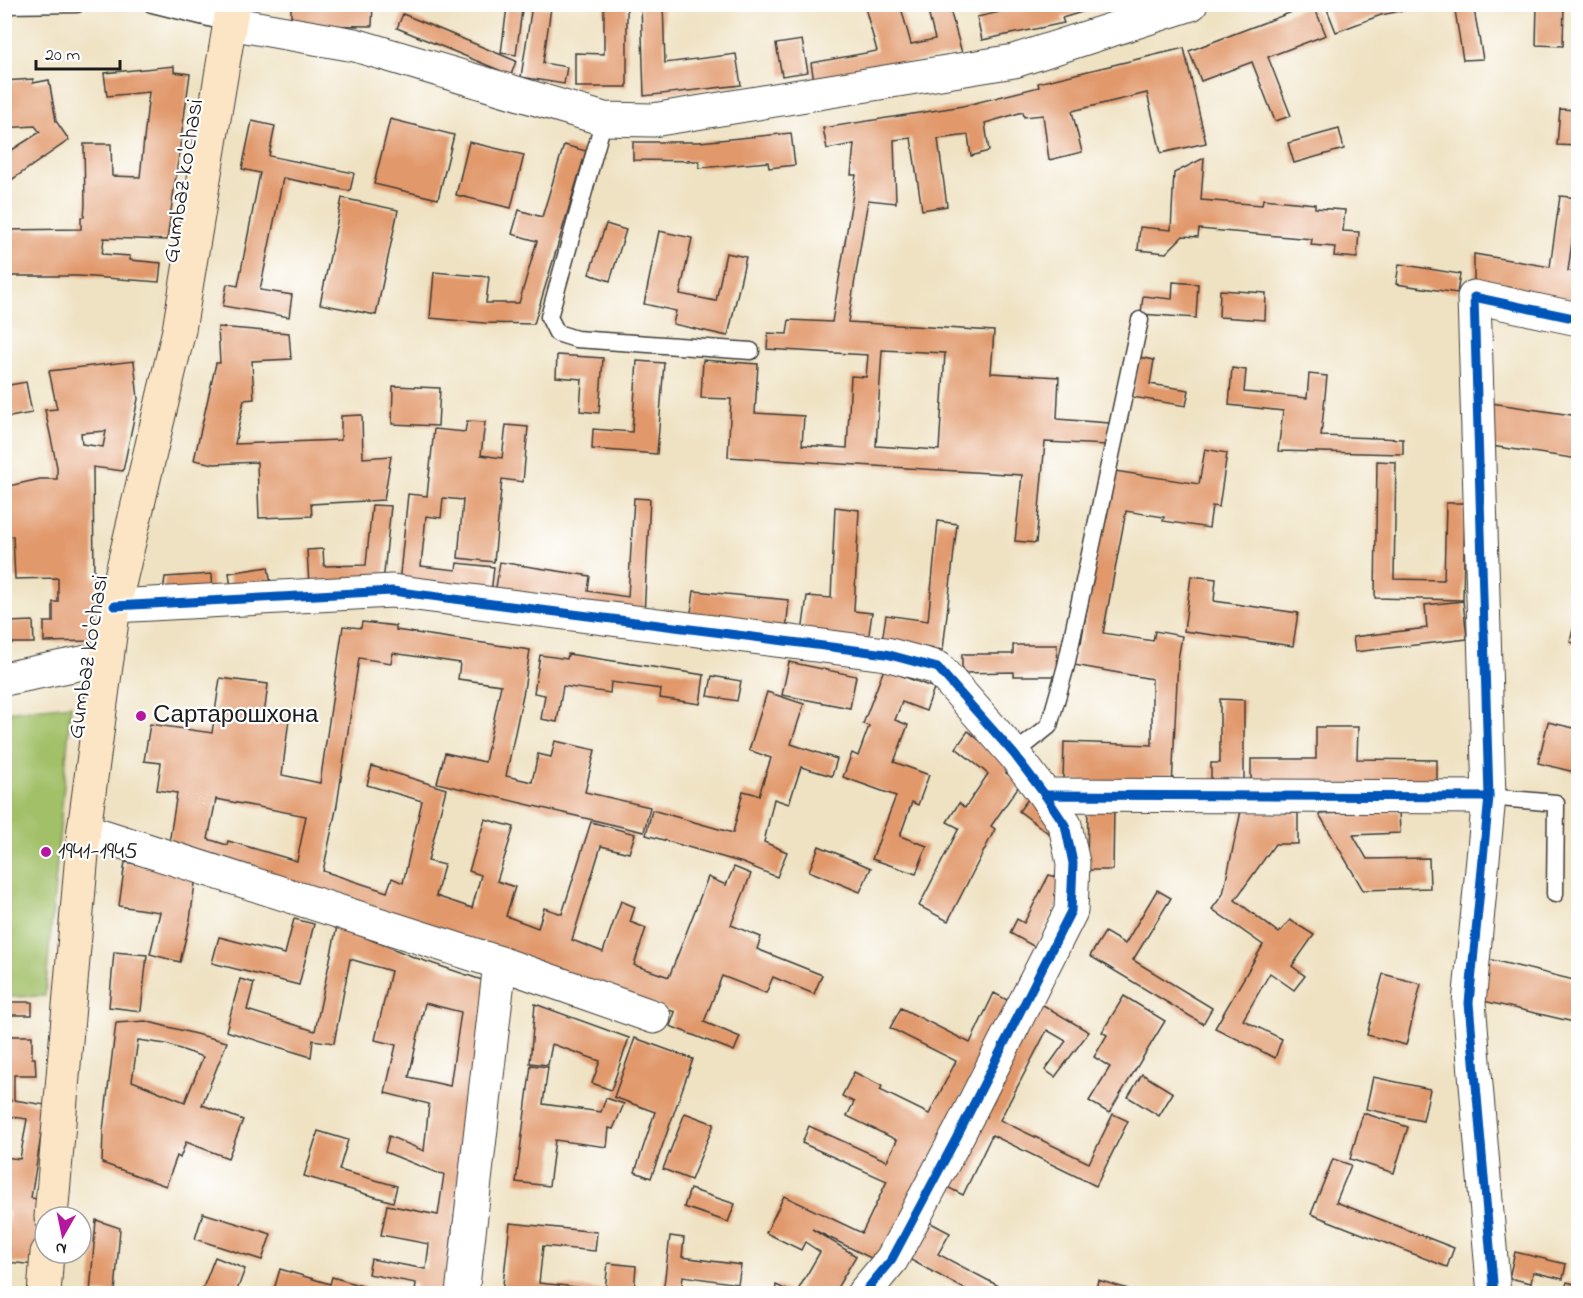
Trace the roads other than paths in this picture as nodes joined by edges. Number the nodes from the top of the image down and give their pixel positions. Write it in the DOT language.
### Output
graph roads {
  1 [pos="77,4"];
  2 [pos="152,4"];
  3 [pos="1191,4"];
  4 [pos="4,5"];
  5 [pos="231,14"];
  6 [pos="604,119"];
  7 [pos="1578,319"];
  8 [pos="1140,320"];
  9 [pos="751,351"];
  10 [pos="114,606"];
  11 [pos="107,658"];
  12 [pos="4,679"];
  13 [pos="1014,754"];
  14 [pos="1045,795"];
  15 [pos="1489,797"];
  16 [pos="84,830"];
  17 [pos="1555,894"];
  18 [pos="500,963"];
  19 [pos="654,1017"];
  20 [pos="52,1205"];
  21 [pos="46,1265"];
  22 [pos="44,1293"];
  23 [pos="462,1293"];
  24 [pos="863,1293"];
  25 [pos="1494,1293"];
  1 -- 4 [label="lane"];
  2 -- 5 [label="lane"];
  3 -- 6 [label="street"];
  5 -- 6 [label="street"];
  5 -- 10 [label="main road, Gumbaz ko'chasi"];
  6 -- 9 [label="lane"];
  7 -- 15 [label="street"];
  8 -- 13 [label="lane"];
  10 -- 11 [label="main road, Gumbaz ko'chasi"];
  10 -- 13 [label="street"];
  11 -- 12 [label="street"];
  11 -- 16 [label="main road, Gumbaz ko'chasi"];
  13 -- 14 [label="street"];
  14 -- 15 [label="street"];
  14 -- 24 [label="street"];
  15 -- 17 [label="lane"];
  15 -- 25 [label="street"];
  16 -- 18 [label="street"];
  16 -- 20 [label="main road, Gumbaz ko'chasi"];
  18 -- 19 [label="street"];
  18 -- 23 [label="street"];
  21 -- 22 [label="main road"];
}
